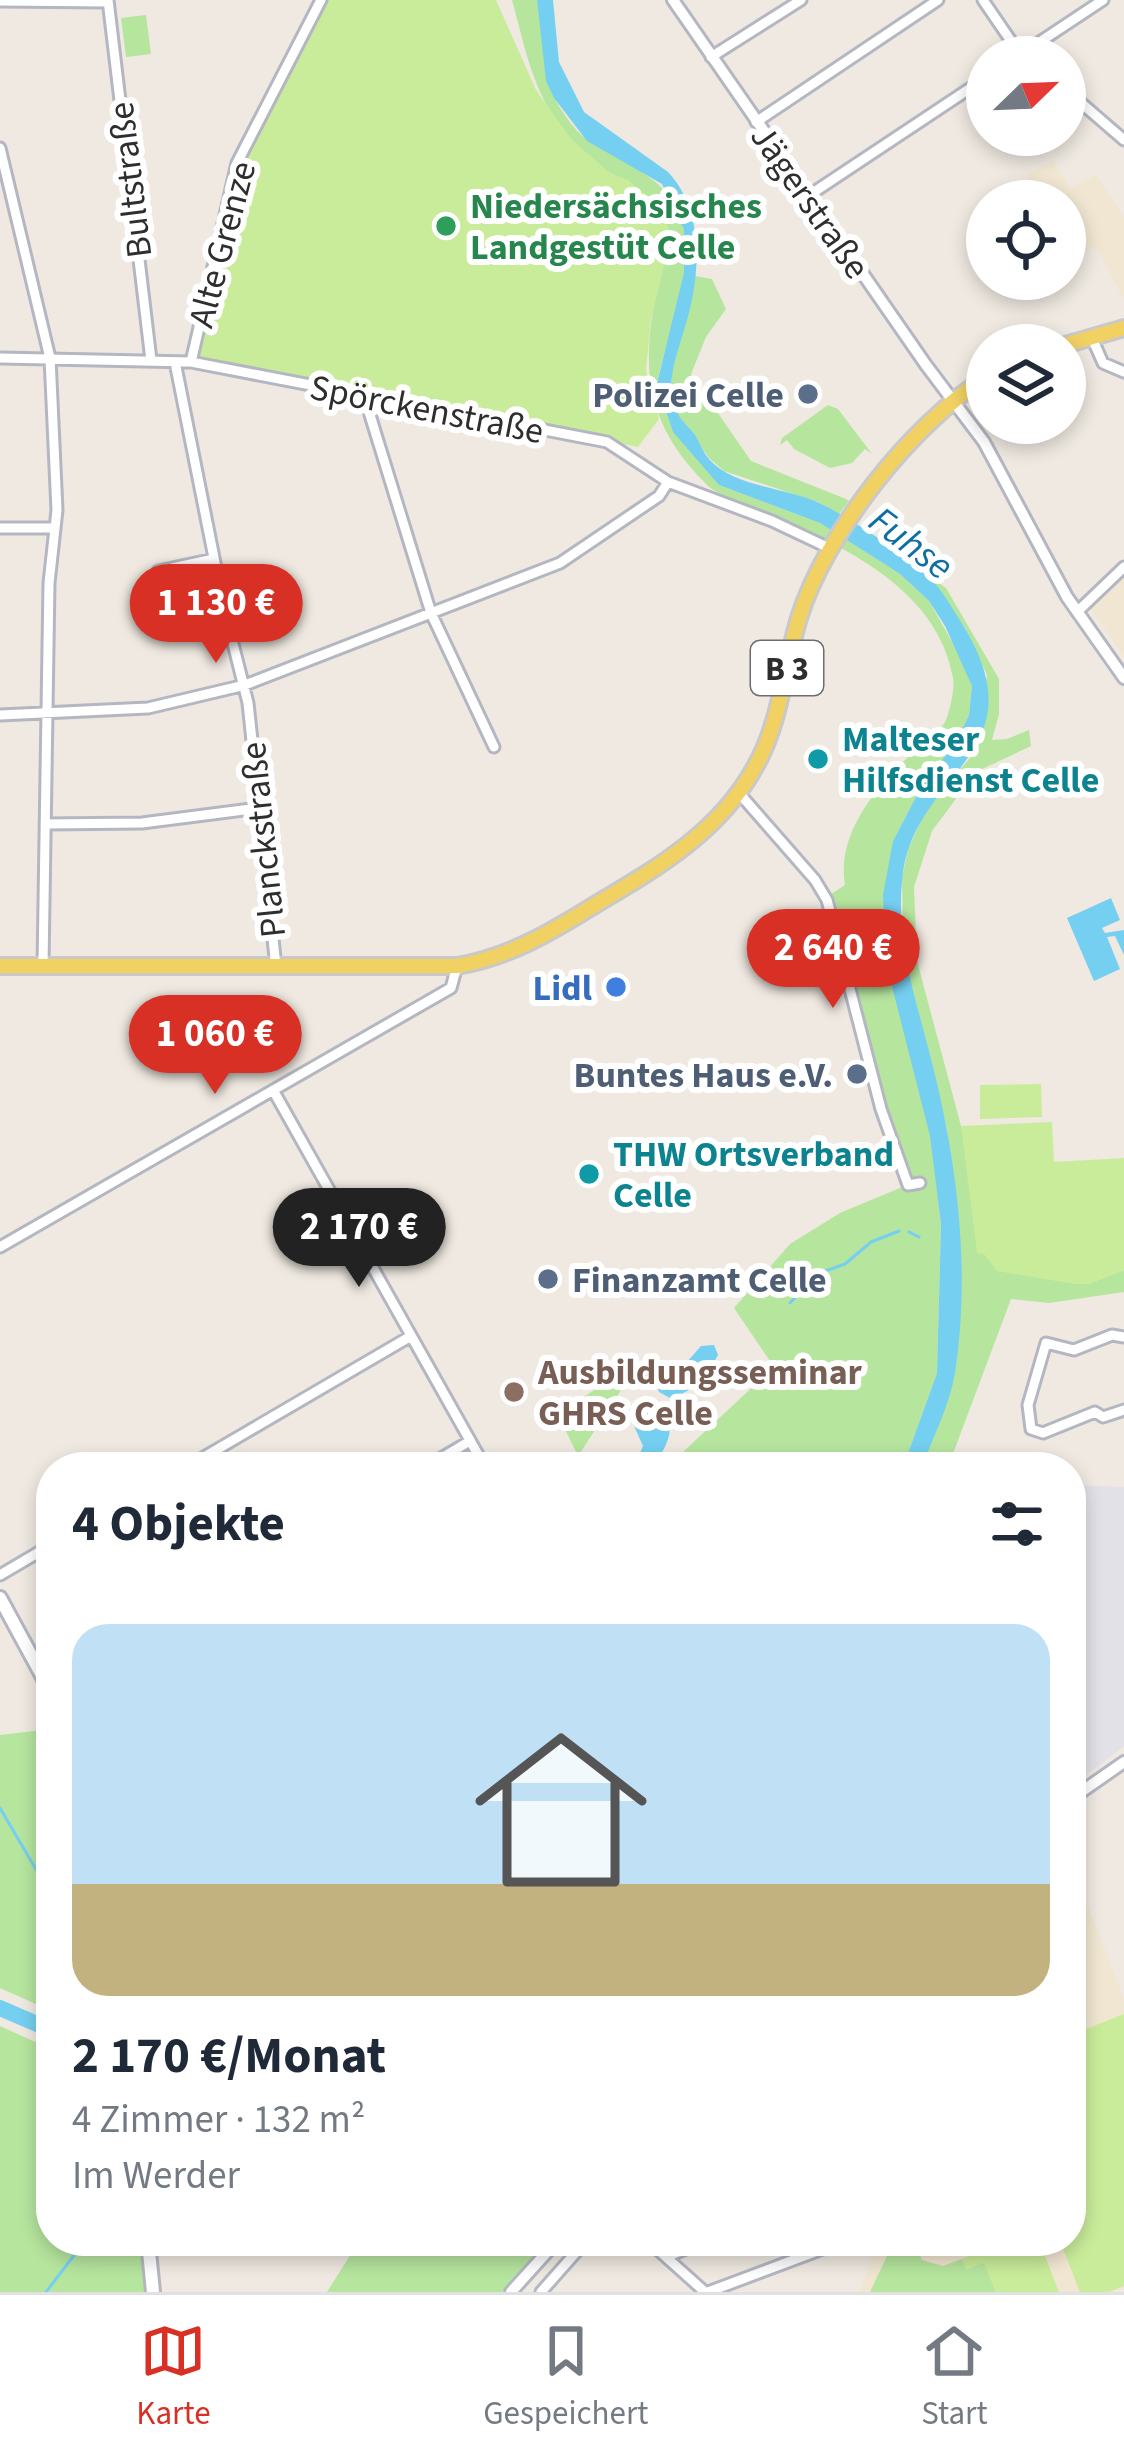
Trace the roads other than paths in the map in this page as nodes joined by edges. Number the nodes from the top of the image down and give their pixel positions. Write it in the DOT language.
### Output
graph roads {
  1 [pos="321,0"];
  2 [pos="673,0"];
  3 [pos="801,0"];
  4 [pos="938,0"];
  5 [pos="983,0"];
  6 [pos="1102,0"];
  7 [pos="0,1"];
  8 [pos="108,1"];
  9 [pos="1009,36"];
  10 [pos="1052,36"];
  11 [pos="711,57"];
  12 [pos="966,91"];
  13 [pos="1086,107"];
  14 [pos="756,122"];
  15 [pos="1124,140"];
  16 [pos="0,148"];
  17 [pos="808,196"];
  18 [pos="1124,328"];
  19 [pos="1091,336"];
  20 [pos="1086,338"];
  21 [pos="0,358"];
  22 [pos="50,358"];
  23 [pos="151,360"];
  24 [pos="175,362"];
  25 [pos="191,362"];
  26 [pos="1124,372"];
  27 [pos="966,390"];
  28 [pos="372,399"];
  29 [pos="952,400"];
  30 [pos="668,482"];
  31 [pos="0,528"];
  32 [pos="54,528"];
  33 [pos="831,545"];
  34 [pos="214,559"];
  35 [pos="1124,567"];
  36 [pos="158,571"];
  37 [pos="1077,612"];
  38 [pos="430,613"];
  39 [pos="1124,678"];
  40 [pos="245,685"];
  41 [pos="0,715"];
  42 [pos="47,715"];
  43 [pos="494,747"];
  44 [pos="739,793"];
  45 [pos="259,808"];
  46 [pos="45,824"];
  47 [pos="0,966"];
  48 [pos="44,966"];
  49 [pos="458,966"];
  50 [pos="276,967"];
  51 [pos="273,1090"];
  52 [pos="920,1183"];
  53 [pos="0,1247"];
  54 [pos="411,1336"];
  55 [pos="1124,1337"];
  56 [pos="1124,1410"];
  57 [pos="470,1441"];
  58 [pos="221,1452"];
  59 [pos="451,1452"];
  60 [pos="476,1452"];
  61 [pos="36,1554"];
  62 [pos="0,1575"];
  63 [pos="0,1598"];
  64 [pos="36,1664"];
  65 [pos="1124,1762"];
  66 [pos="1086,1789"];
  67 [pos="149,2256"];
  68 [pos="543,2256"];
  69 [pos="573,2256"];
  70 [pos="804,2256"];
  71 [pos="666,2257"];
  72 [pos="153,2292"];
  73 [pos="511,2292"];
  74 [pos="541,2292"];
  75 [pos="707,2292"];
  1 -- 25 [label="street, Alte Grenze"];
  2 -- 11 [label="street, Jägerstraße"];
  3 -- 11 [label="street"];
  4 -- 14 [label="street"];
  5 -- 9 [label="street"];
  6 -- 10 [label="street"];
  7 -- 8 [label="street"];
  8 -- 23 [label="street, Bultstraße"];
  11 -- 14 [label="street, Jägerstraße"];
  12 -- 17 [label="street"];
  13 -- 15 [label="street"];
  14 -- 17 [label="street, Jägerstraße"];
  16 -- 22 [label="street"];
  17 -- 29 [label="street, Jägerstraße"];
  18 -- 19 [label="main road"];
  19 -- 20 [label="main road"];
  19 -- 26 [label="street"];
  21 -- 22 [label="street, Spörckenstraße"];
  22 -- 23 [label="street, Spörckenstraße"];
  22 -- 32 [label="street"];
  23 -- 24 [label="street, Spörckenstraße"];
  24 -- 25 [label="street, Spörckenstraße"];
  24 -- 34 [label="street, Planckstraße"];
  25 -- 28 [label="street, Spörckenstraße"];
  27 -- 29 [label="main road"];
  28 -- 30 [label="street, Spörckenstraße"];
  28 -- 38 [label="street"];
  29 -- 33 [label="main road"];
  29 -- 37 [label="street, Jägerstraße"];
  30 -- 33 [label="street, Spörckenstraße"];
  30 -- 38 [label="street"];
  31 -- 32 [label="street"];
  32 -- 42 [label="street"];
  33 -- 44 [label="main road, B 3"];
  34 -- 36 [label="street"];
  34 -- 40 [label="street, Planckstraße"];
  35 -- 37 [label="street"];
  37 -- 39 [label="street, Jägerstraße"];
  38 -- 40 [label="street"];
  38 -- 43 [label="street"];
  40 -- 42 [label="street"];
  40 -- 45 [label="street, Planckstraße"];
  41 -- 42 [label="street"];
  42 -- 46 [label="street"];
  44 -- 49 [label="main road, B 3"];
  44 -- 52 [label="street"];
  45 -- 46 [label="street"];
  45 -- 50 [label="street, Planckstraße"];
  46 -- 48 [label="street"];
  47 -- 48 [label="main road, B 3"];
  48 -- 50 [label="main road, B 3"];
  49 -- 50 [label="main road, B 3"];
  49 -- 51 [label="street"];
  51 -- 53 [label="street"];
  51 -- 54 [label="street"];
  54 -- 57 [label="street"];
  54 -- 58 [label="street"];
  55 -- 56 [label="street"];
  57 -- 59 [label="street"];
  57 -- 60 [label="street"];
  61 -- 62 [label="street"];
  63 -- 64 [label="main road"];
  65 -- 66 [label="street"];
  67 -- 72 [label="main road"];
  68 -- 73 [label="street"];
  69 -- 74 [label="street"];
  70 -- 75 [label="street"];
  71 -- 75 [label="street"];
}
